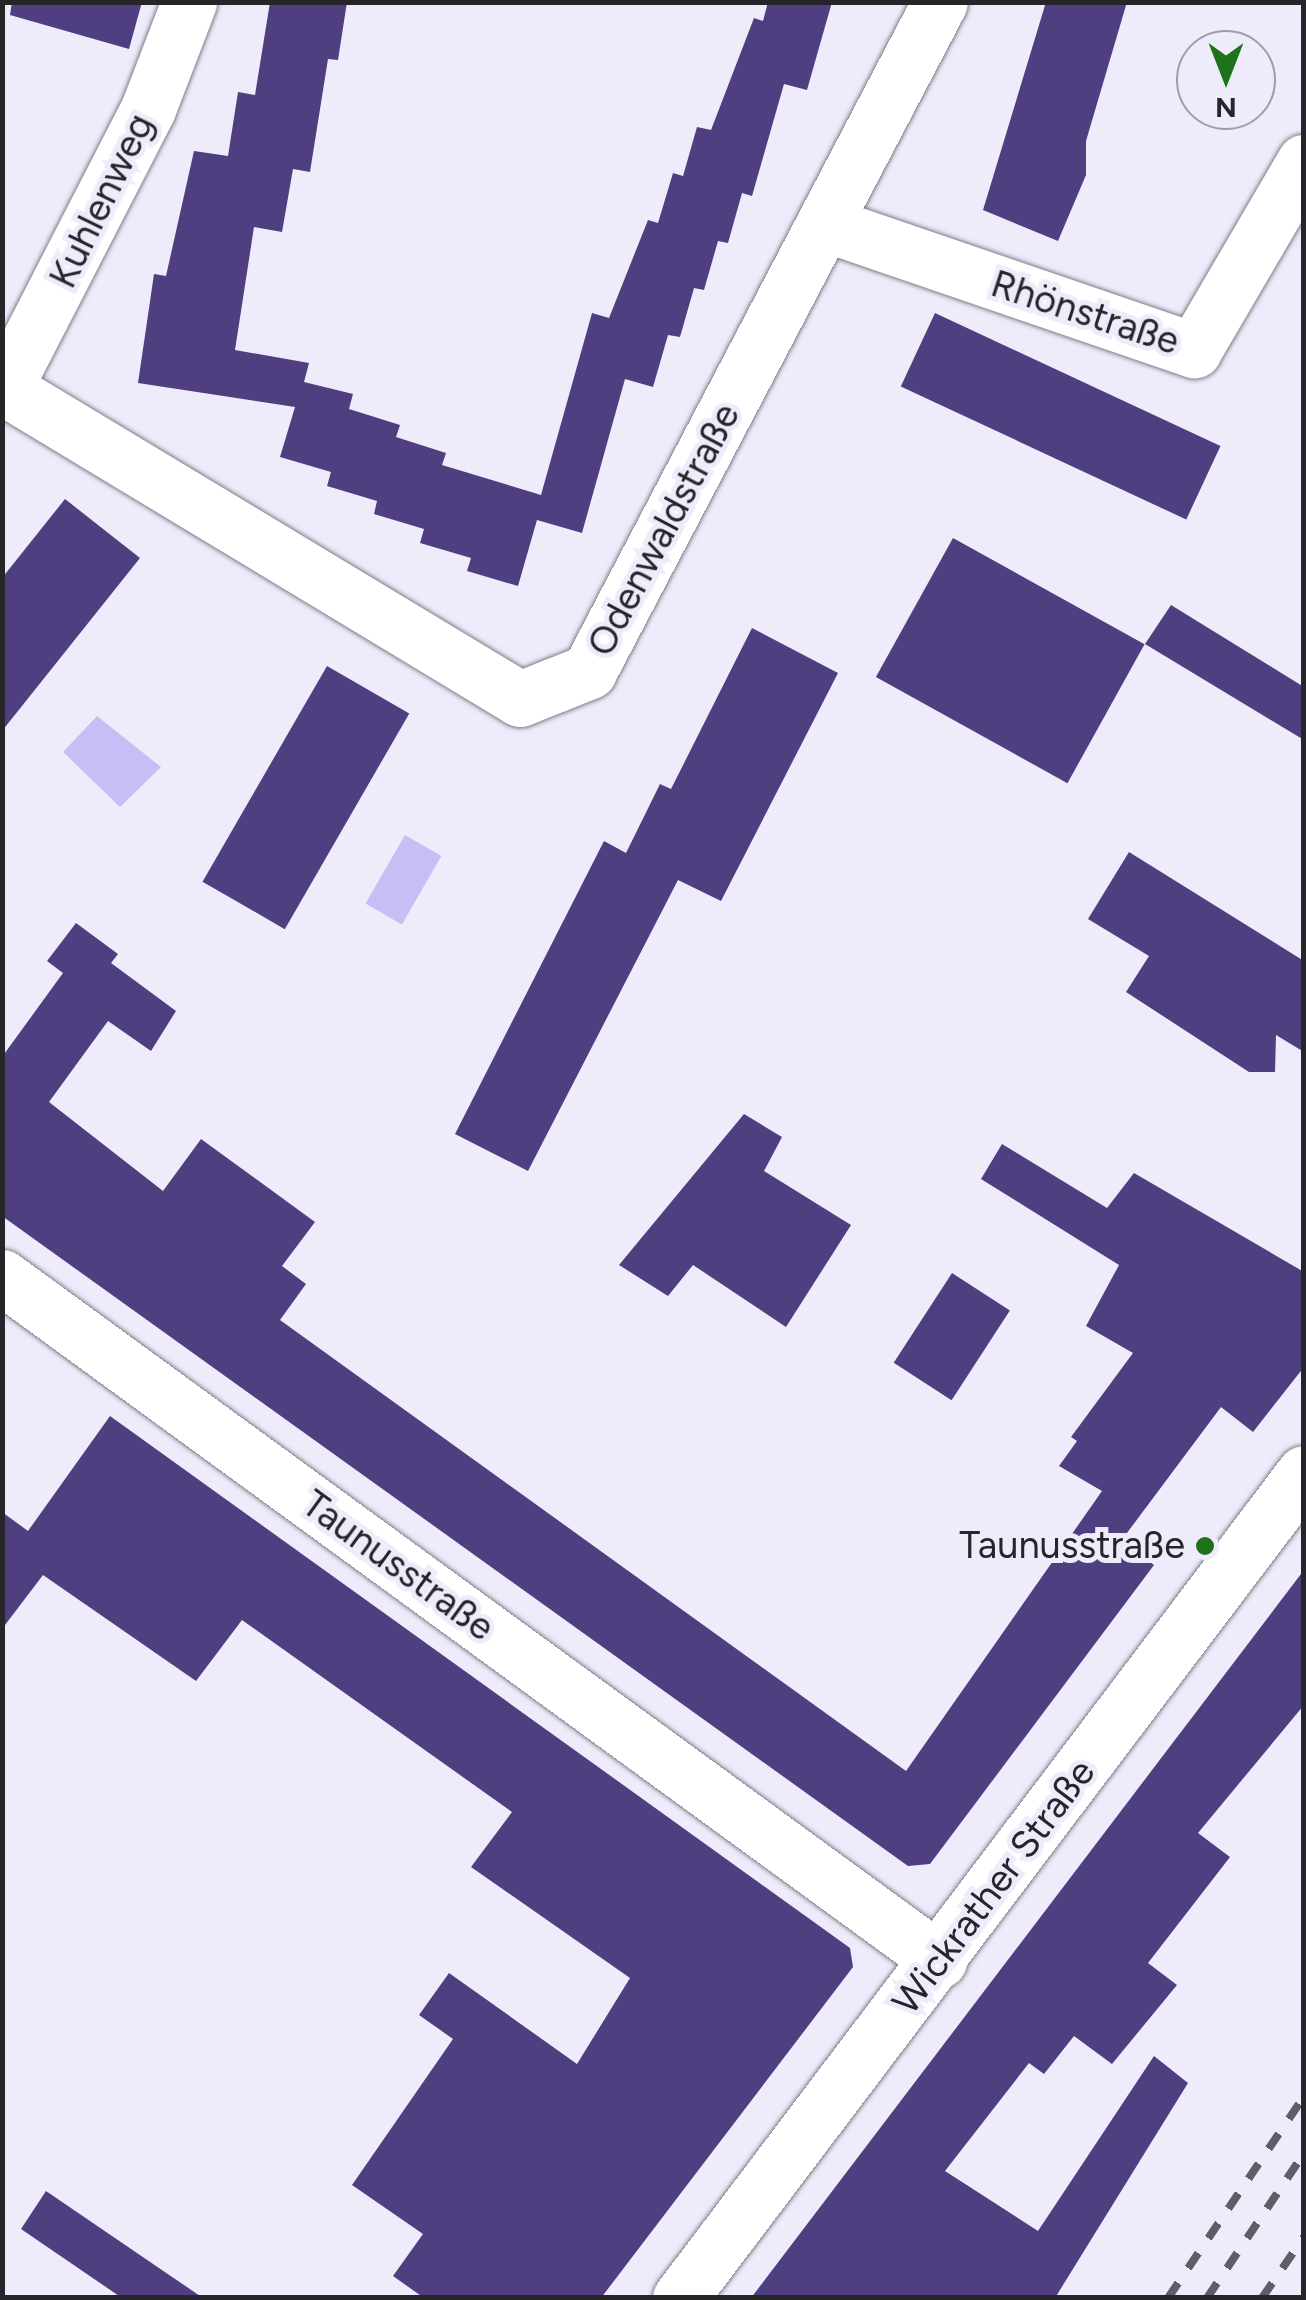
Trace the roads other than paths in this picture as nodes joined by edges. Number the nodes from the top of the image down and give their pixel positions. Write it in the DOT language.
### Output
graph roads {
  1 [pos="189,2"];
  2 [pos="940,2"];
  3 [pos="1304,162"];
  4 [pos="828,224"];
  5 [pos="4,391"];
  6 [pos="2,1277"];
  7 [pos="1304,1473"];
  8 [pos="939,1960"];
  9 [pos="680,2298"];
  1 -- 5 [label="street, Kuhlenweg"];
  2 -- 4 [label="street, Odenwaldstraße"];
  3 -- 4 [label="street, Rhönstraße"];
  4 -- 5 [label="street, Odenwaldstraße"];
  6 -- 8 [label="street, Taunusstraße"];
  7 -- 8 [label="street, Wickrather Straße"];
  8 -- 9 [label="street, Wickrather Straße"];
}
